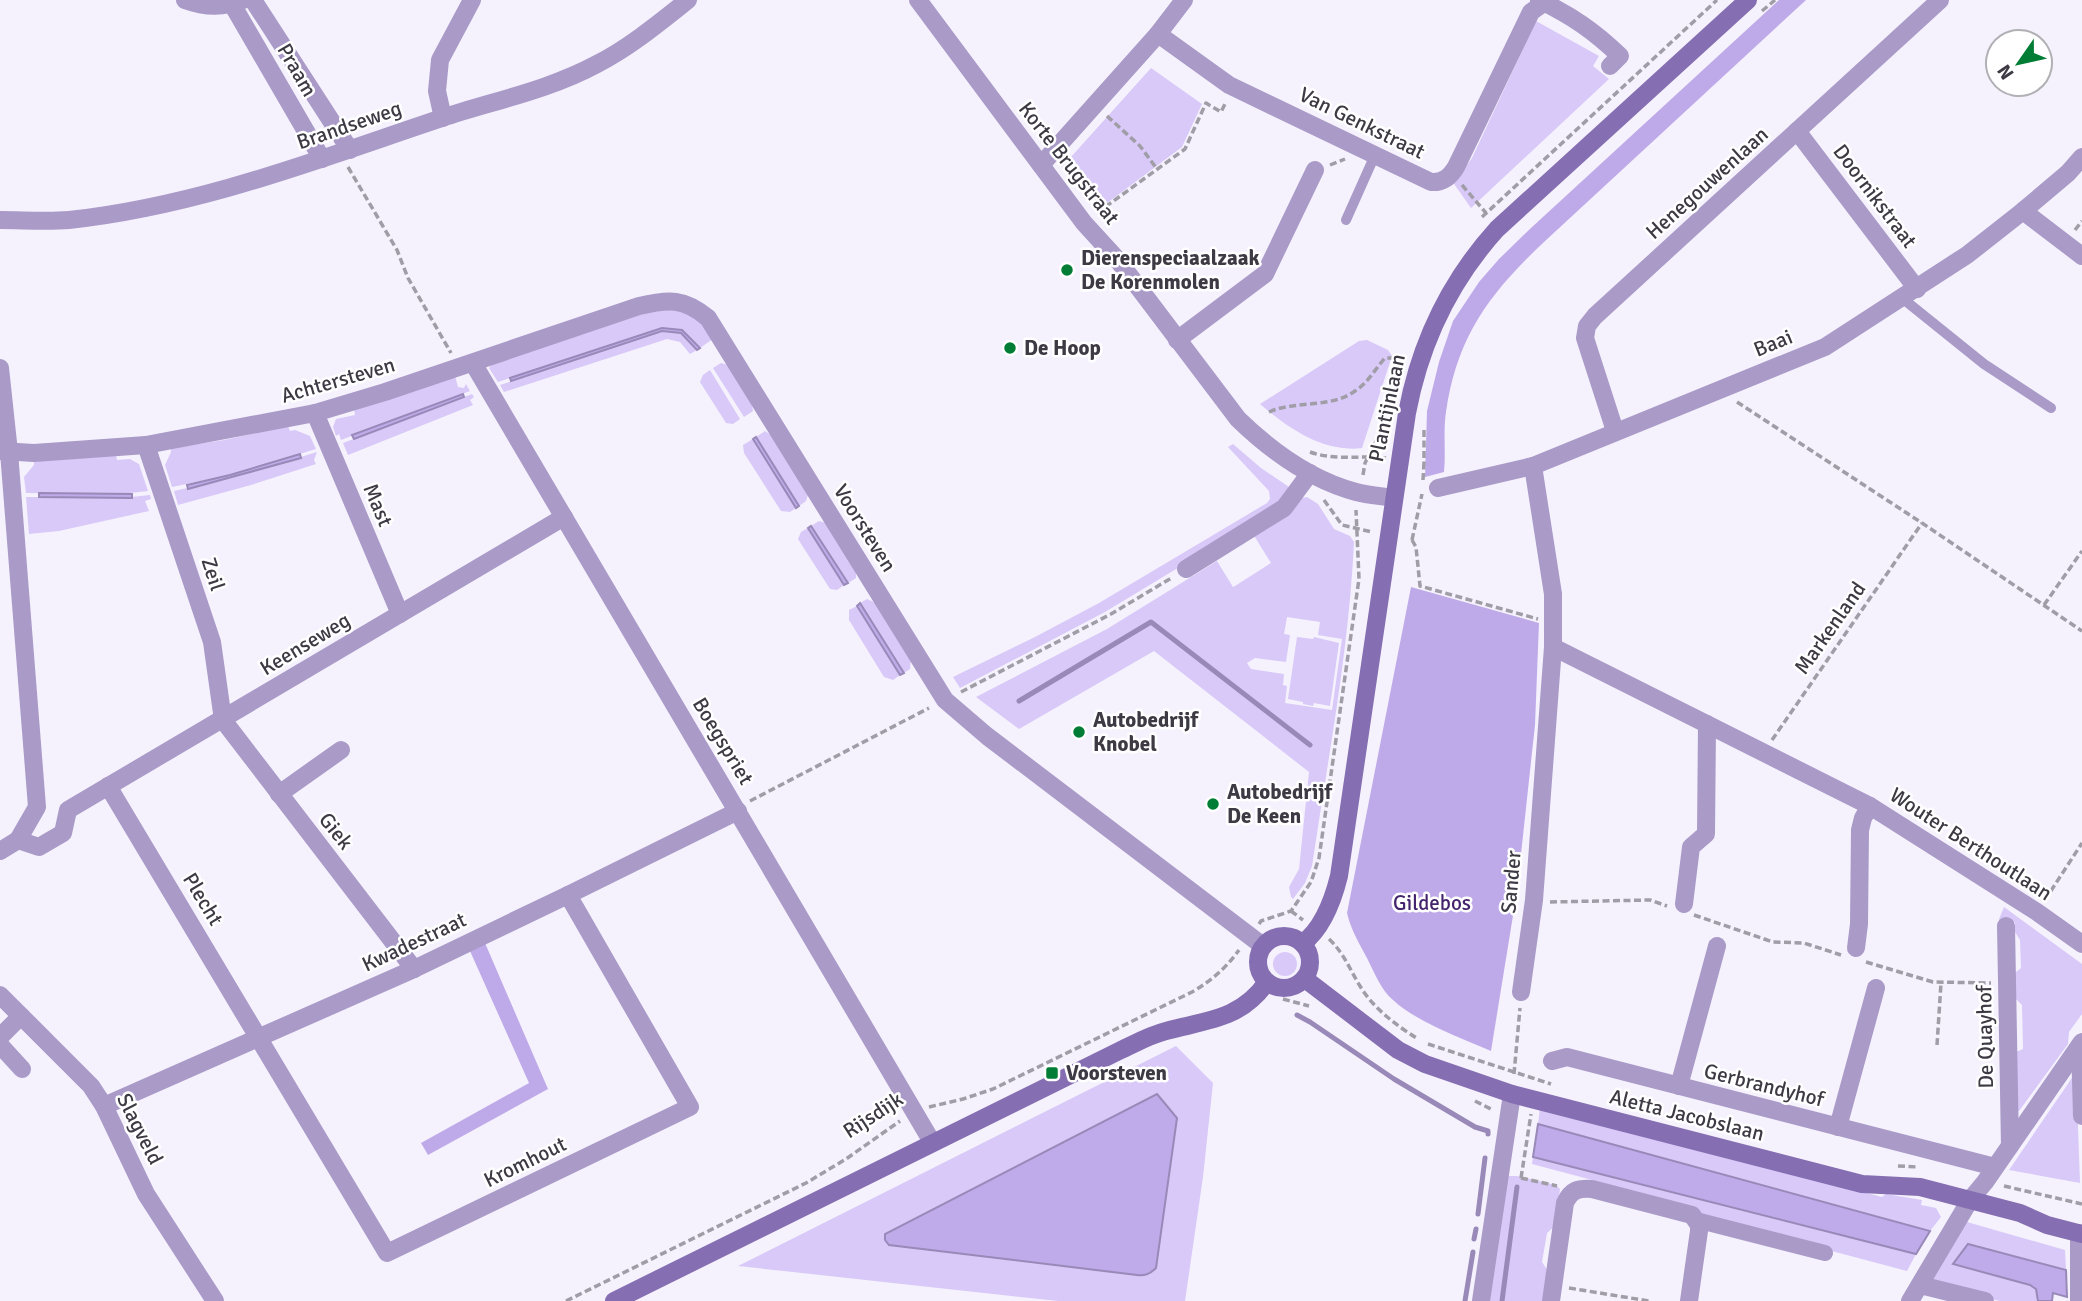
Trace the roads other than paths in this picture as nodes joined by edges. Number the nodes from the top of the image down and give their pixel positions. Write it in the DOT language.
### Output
graph roads {
  1 [pos="185,0"];
  2 [pos="253,0"];
  3 [pos="472,0"];
  4 [pos="688,0"];
  5 [pos="918,0"];
  6 [pos="1184,0"];
  7 [pos="1748,0"];
  8 [pos="1940,0"];
  9 [pos="1544,1"];
  10 [pos="238,2"];
  11 [pos="1158,34"];
  12 [pos="1610,65"];
  13 [pos="443,118"];
  14 [pos="1797,131"];
  15 [pos="345,151"];
  16 [pos="1375,155"];
  17 [pos="2082,157"];
  18 [pos="322,159"];
  19 [pos="1041,165"];
  20 [pos="1315,170"];
  21 [pos="2023,211"];
  22 [pos="0,220"];
  23 [pos="1346,220"];
  24 [pos="2082,256"];
  25 [pos="1910,294"];
  26 [pos="677,301"];
  27 [pos="1177,340"];
  28 [pos="466,365"];
  29 [pos="0,368"];
  30 [pos="2051,408"];
  31 [pos="315,413"];
  32 [pos="1615,431"];
  33 [pos="146,445"];
  34 [pos="5,451"];
  35 [pos="1532,466"];
  36 [pos="1310,472"];
  37 [pos="1430,488"];
  38 [pos="1394,498"];
  39 [pos="564,517"];
  40 [pos="8,523"];
  41 [pos="1186,569"];
  42 [pos="400,614"];
  43 [pos="1553,647"];
  44 [pos="223,720"];
  45 [pos="1706,724"];
  46 [pos="341,750"];
  47 [pos="108,786"];
  48 [pos="279,794"];
  49 [pos="1870,806"];
  50 [pos="37,807"];
  51 [pos="68,810"];
  52 [pos="738,811"];
  53 [pos="18,840"];
  54 [pos="0,851"];
  55 [pos="568,895"];
  56 [pos="1680,908"];
  57 [pos="2006,926"];
  58 [pos="1303,943"];
  59 [pos="2082,944"];
  60 [pos="1263,946"];
  61 [pos="1717,946"];
  62 [pos="1853,955"];
  63 [pos="414,969"];
  64 [pos="1305,979"];
  65 [pos="1267,982"];
  66 [pos="1876,988"];
  67 [pos="1521,992"];
  68 [pos="0,995"];
  69 [pos="20,1016"];
  70 [pos="258,1036"];
  71 [pos="0,1037"];
  72 [pos="2081,1044"];
  73 [pos="0,1045"];
  74 [pos="1552,1061"];
  75 [pos="22,1069"];
  76 [pos="1679,1086"];
  77 [pos="1512,1094"];
  78 [pos="104,1106"];
  79 [pos="2082,1116"];
  80 [pos="1838,1127"];
  81 [pos="932,1142"];
  82 [pos="2010,1146"];
  83 [pos="1995,1167"];
  84 [pos="1970,1200"];
  85 [pos="1696,1220"];
  86 [pos="2080,1233"];
  87 [pos="1825,1253"];
  88 [pos="1920,1285"];
  89 [pos="1552,1293"];
  90 [pos="215,1301"];
  91 [pos="614,1301"];
  92 [pos="1481,1301"];
  93 [pos="1689,1301"];
  94 [pos="1910,1301"];
  95 [pos="1985,1301"];
  96 [pos="2079,1301"];
  1 -- 10 [label="street, Praam"];
  2 -- 15 [label="street, Praam"];
  3 -- 13 [label="street"];
  4 -- 13 [label="street, Brandseweg"];
  5 -- 19 [label="street, Korte Brugstraat"];
  6 -- 11 [label="street"];
  7 -- 38 [label="main road, Plantijnlaan"];
  8 -- 14 [label="street, Henegouwenlaan"];
  9 -- 12 [label="street"];
  9 -- 16 [label="street, Van Genkstraat"];
  10 -- 18 [label="street, Praam"];
  11 -- 16 [label="street, Van Genkstraat"];
  11 -- 19 [label="street"];
  13 -- 15 [label="street, Brandseweg"];
  14 -- 25 [label="street, Doornikstraat"];
  14 -- 32 [label="street, Henegouwenlaan"];
  15 -- 18 [label="street, Brandseweg"];
  16 -- 23 [label="lane"];
  17 -- 21 [label="street, Baai"];
  18 -- 22 [label="street, Brandseweg"];
  19 -- 27 [label="street, Korte Brugstraat"];
  20 -- 27 [label="street"];
  21 -- 24 [label="street"];
  21 -- 25 [label="street, Baai"];
  25 -- 30 [label="lane"];
  25 -- 32 [label="street, Baai"];
  26 -- 28 [label="street, Achtersteven"];
  26 -- 60 [label="street, Voorsteven"];
  27 -- 36 [label="street, Korte Brugstraat"];
  28 -- 31 [label="street, Achtersteven"];
  28 -- 39 [label="street, Boegspriet"];
  29 -- 34 [label="street"];
  31 -- 33 [label="street, Achtersteven"];
  31 -- 42 [label="street, Mast"];
  32 -- 35 [label="street, Baai"];
  33 -- 34 [label="street, Achtersteven"];
  33 -- 44 [label="street, Zeil"];
  34 -- 40 [label="street"];
  35 -- 37 [label="street, Baai"];
  35 -- 43 [label="street, Sander"];
  36 -- 38 [label="street, Korte Brugstraat"];
  36 -- 41 [label="street"];
  38 -- 58 [label="main road, Plantijnlaan"];
  39 -- 42 [label="street, Keenseweg"];
  39 -- 52 [label="street, Boegspriet"];
  40 -- 50 [label="street"];
  42 -- 44 [label="street, Keenseweg"];
  43 -- 45 [label="street, Wouter Berthoutlaan"];
  43 -- 67 [label="street, Sander"];
  44 -- 47 [label="street, Keenseweg"];
  44 -- 48 [label="street, Giek"];
  45 -- 49 [label="street, Wouter Berthoutlaan"];
  45 -- 56 [label="street"];
  46 -- 48 [label="street"];
  47 -- 51 [label="street, Keenseweg"];
  47 -- 70 [label="street, Plecht"];
  48 -- 63 [label="street, Giek"];
  49 -- 59 [label="street, Wouter Berthoutlaan"];
  49 -- 62 [label="street, Wouter Berthoutlaan"];
  50 -- 51 [label="street"];
  50 -- 53 [label="street"];
  51 -- 53 [label="street"];
  52 -- 55 [label="street, Kwadestraat"];
  52 -- 81 [label="street, Boegspriet"];
  53 -- 54 [label="street"];
  55 -- 63 [label="street, Kwadestraat"];
  55 -- 70 [label="street, Kromhout"];
  57 -- 82 [label="street, De Quayhof"];
  58 -- 60 [label="main road"];
  58 -- 64 [label="main road"];
  60 -- 65 [label="main road"];
  61 -- 76 [label="street, Gerbrandyhof"];
  63 -- 70 [label="street, Kwadestraat"];
  64 -- 65 [label="main road"];
  64 -- 77 [label="main road, Aletta Jacobslaan"];
  65 -- 81 [label="main road"];
  66 -- 80 [label="street, Gerbrandyhof"];
  68 -- 69 [label="street, Slagveld"];
  69 -- 71 [label="street"];
  69 -- 78 [label="street, Slagveld"];
  70 -- 78 [label="street, Kwadestraat"];
  72 -- 79 [label="street"];
  72 -- 82 [label="street"];
  73 -- 75 [label="street"];
  74 -- 76 [label="street, Gerbrandyhof"];
  76 -- 80 [label="street, Gerbrandyhof"];
  77 -- 84 [label="main road, Aletta Jacobslaan"];
  77 -- 92 [label="street"];
  78 -- 90 [label="street, Slagveld"];
  80 -- 83 [label="street, Gerbrandyhof"];
  81 -- 91 [label="main road"];
  82 -- 83 [label="street"];
  83 -- 84 [label="street"];
  84 -- 86 [label="main road, Aletta Jacobslaan"];
  84 -- 88 [label="street"];
  85 -- 87 [label="street"];
  85 -- 89 [label="street"];
  85 -- 93 [label="street"];
  86 -- 96 [label="street"];
  88 -- 94 [label="street"];
  88 -- 95 [label="street"];
}
